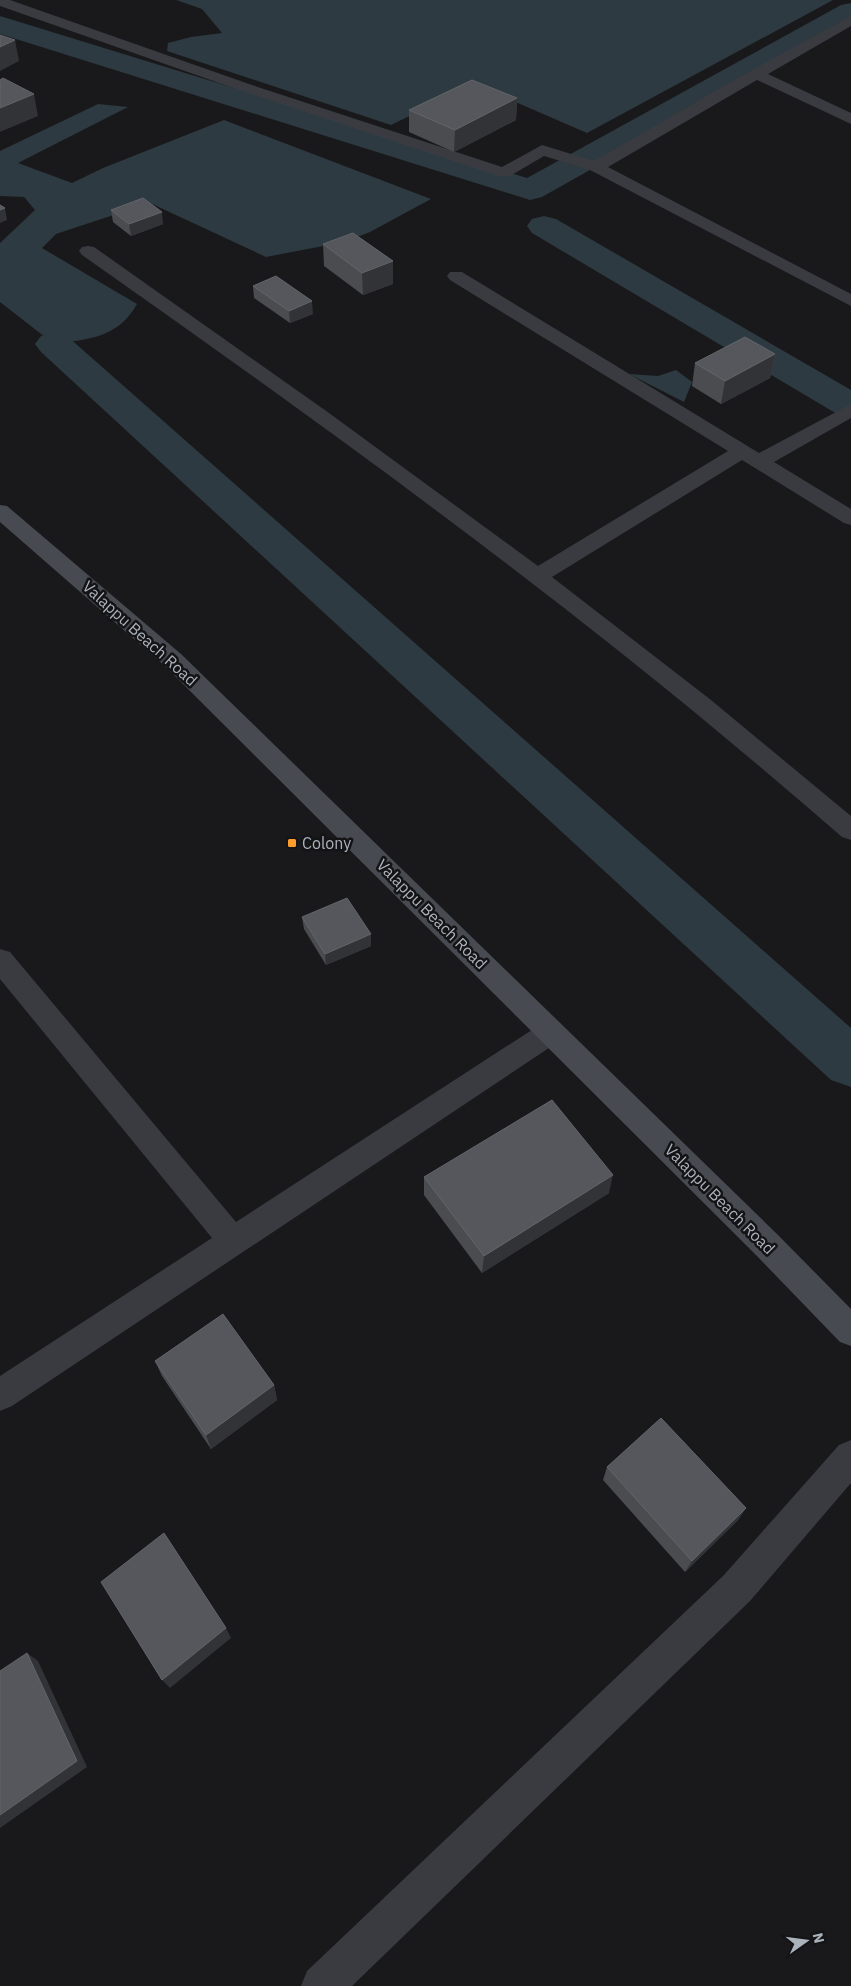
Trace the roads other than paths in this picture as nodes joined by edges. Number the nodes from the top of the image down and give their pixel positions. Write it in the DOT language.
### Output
graph roads {
  1 [pos="0,1"];
  2 [pos="851,20"];
  3 [pos="754,74"];
  4 [pos="851,119"];
  5 [pos="593,166"];
  6 [pos="88,251"];
  7 [pos="456,276"];
  8 [pos="851,300"];
  9 [pos="847,412"];
  10 [pos="752,456"];
  11 [pos="0,511"];
  12 [pos="851,518"];
  13 [pos="537,576"];
  14 [pos="851,830"];
  15 [pos="0,960"];
  16 [pos="551,1032"];
  17 [pos="233,1241"];
  18 [pos="851,1331"];
  19 [pos="0,1395"];
  20 [pos="851,1458"];
  21 [pos="322,1986"];
  1 -- 5 [label="street"];
  2 -- 3 [label="street"];
  3 -- 4 [label="street"];
  3 -- 5 [label="street"];
  5 -- 8 [label="street"];
  6 -- 13 [label="street"];
  7 -- 10 [label="street"];
  9 -- 10 [label="street"];
  10 -- 12 [label="street"];
  10 -- 13 [label="street"];
  11 -- 16 [label="main road, Valappu Beach Road"];
  13 -- 14 [label="street"];
  15 -- 17 [label="street"];
  16 -- 17 [label="street"];
  16 -- 18 [label="main road, Valappu Beach Road"];
  17 -- 19 [label="street"];
  20 -- 21 [label="street"];
}
